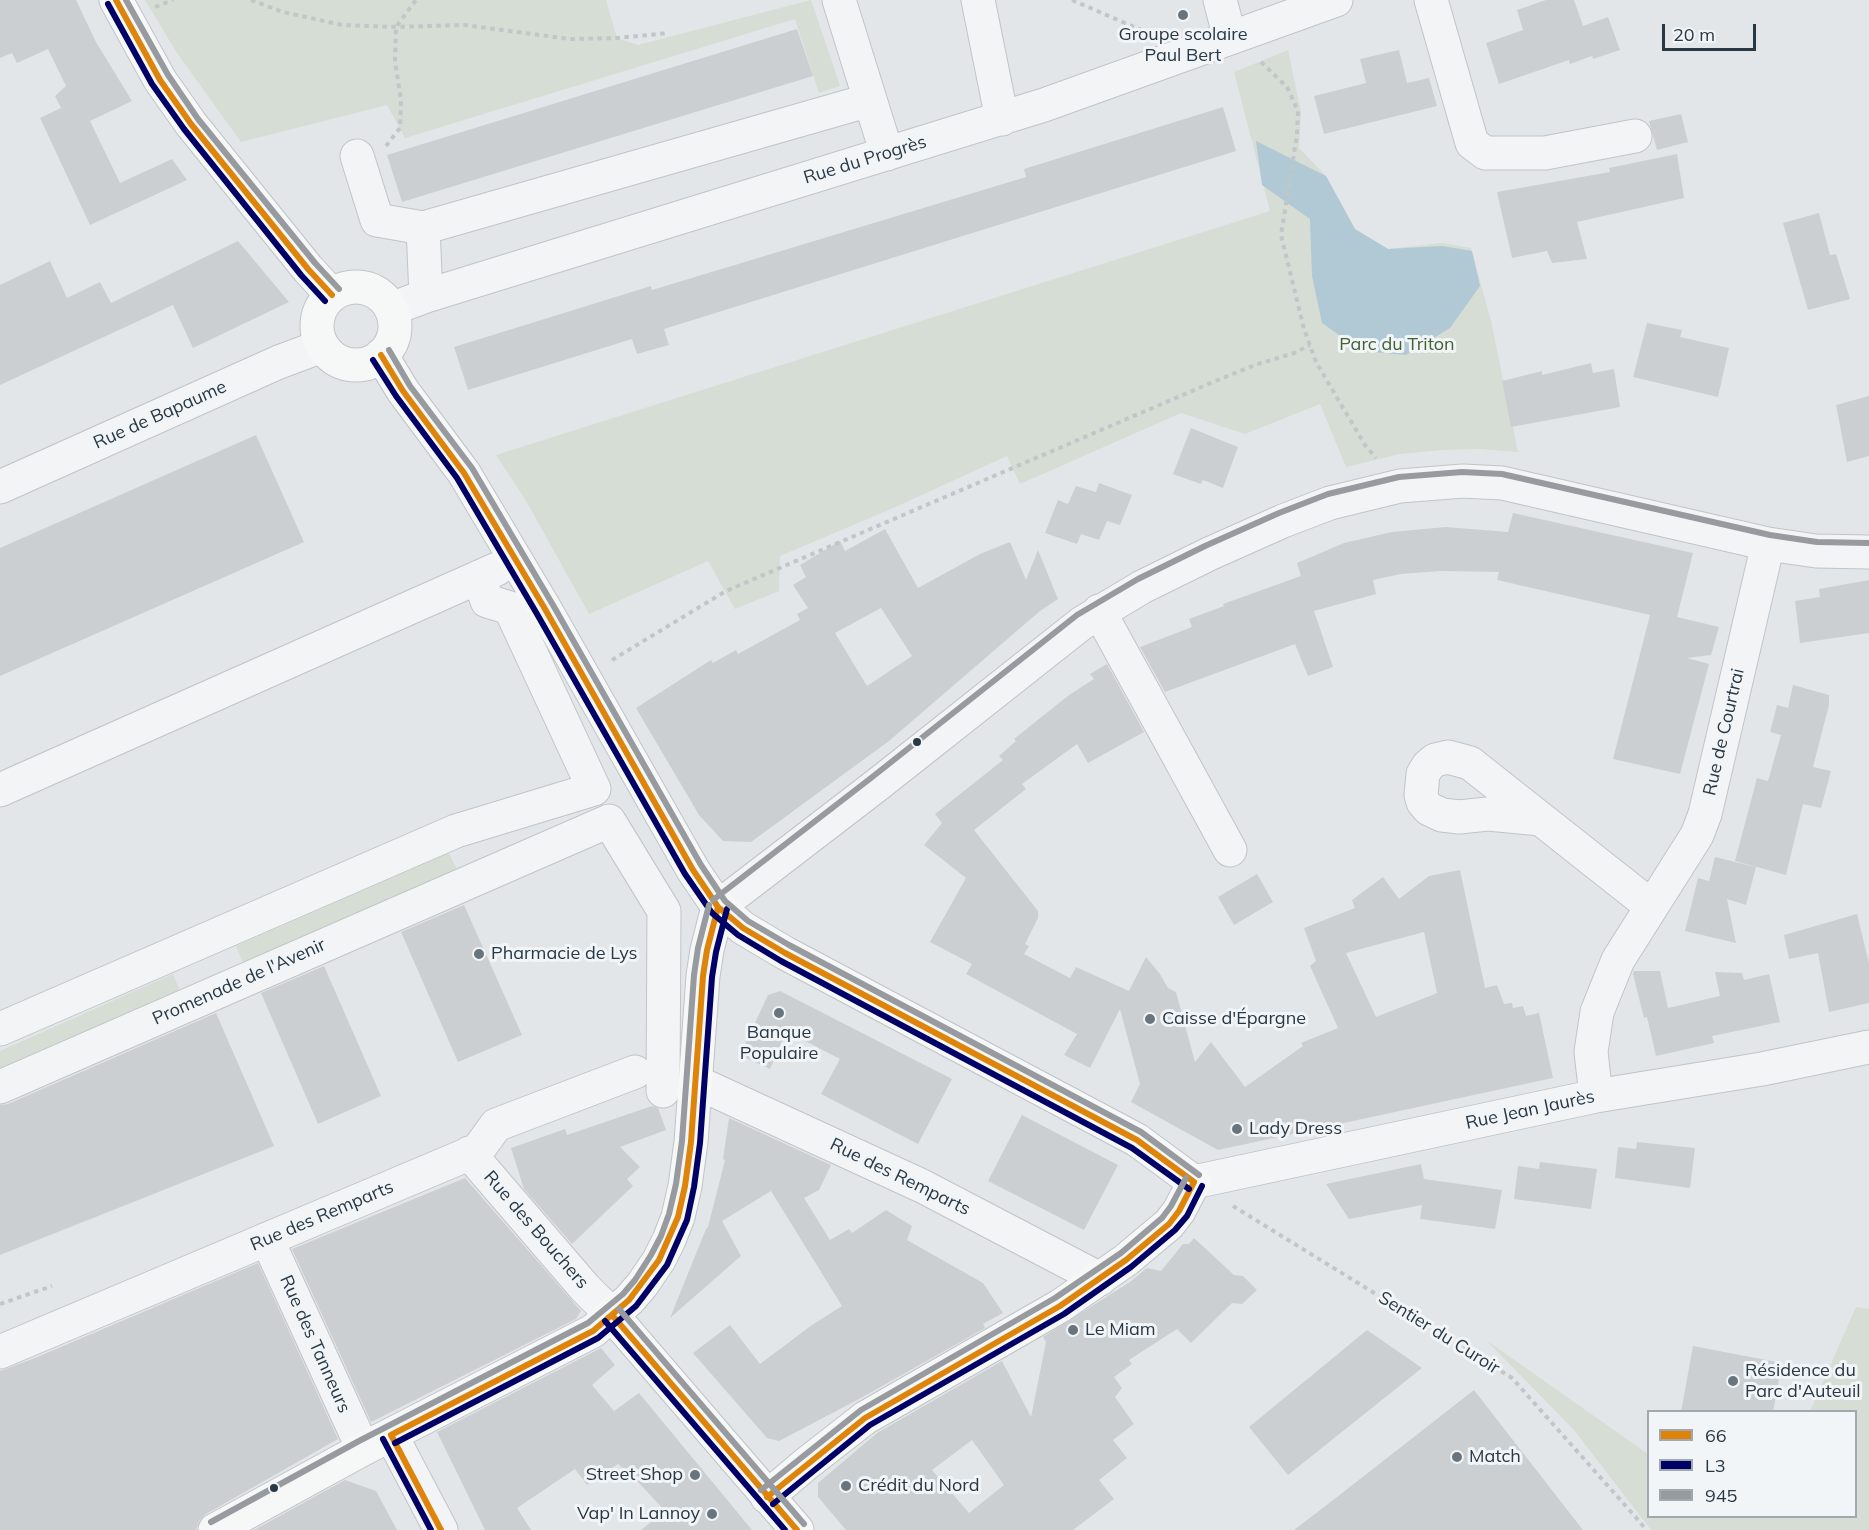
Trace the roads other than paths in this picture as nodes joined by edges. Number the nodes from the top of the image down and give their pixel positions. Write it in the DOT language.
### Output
graph roads {
  1 [pos="116,0"];
  2 [pos="839,0"];
  3 [pos="978,0"];
  4 [pos="1220,0"];
  5 [pos="1336,0"];
  6 [pos="1431,0"];
  7 [pos="1239,34"];
  8 [pos="870,100"];
  9 [pos="1002,119"];
  10 [pos="1635,136"];
  11 [pos="887,154"];
  12 [pos="358,161"];
  13 [pos="423,228"];
  14 [pos="332,295"];
  15 [pos="426,296"];
  16 [pos="391,309"];
  17 [pos="322,346"];
  18 [pos="381,355"];
  19 [pos="0,487"];
  20 [pos="1768,544"];
  21 [pos="1869,552"];
  22 [pos="516,560"];
  23 [pos="479,577"];
  24 [pos="1100,611"];
  25 [pos="594,789"];
  26 [pos="0,790"];
  27 [pos="1541,819"];
  28 [pos="609,820"];
  29 [pos="1230,850"];
  30 [pos="1651,906"];
  31 [pos="718,907"];
  32 [pos="0,1029"];
  33 [pos="1869,1047"];
  34 [pos="635,1072"];
  35 [pos="696,1082"];
  36 [pos="0,1087"];
  37 [pos="663,1091"];
  38 [pos="1596,1096"];
  39 [pos="469,1153"];
  40 [pos="1194,1182"];
  41 [pos="267,1239"];
  42 [pos="1100,1279"];
  43 [pos="612,1315"];
  44 [pos="0,1352"];
  45 [pos="377,1442"];
  46 [pos="767,1497"];
  47 [pos="215,1530"];
  48 [pos="441,1530"];
  49 [pos="797,1530"];
  1 -- 14 [label="main road"];
  2 -- 8 [label="street"];
  3 -- 9 [label="street"];
  4 -- 7 [label="street"];
  5 -- 7 [label="street, Rue du Progrès"];
  6 -- 10 [label="street"];
  7 -- 9 [label="street, Rue du Progrès"];
  8 -- 11 [label="street"];
  8 -- 13 [label="street"];
  9 -- 11 [label="street, Rue du Progrès"];
  11 -- 15 [label="street, Rue du Progrès"];
  12 -- 13 [label="street"];
  13 -- 15 [label="street"];
  14 -- 16 [label="main road"];
  14 -- 17 [label="main road"];
  15 -- 16 [label="street, Rue du Progrès"];
  16 -- 18 [label="main road"];
  17 -- 18 [label="main road"];
  17 -- 19 [label="street, Rue de Bapaume"];
  18 -- 22 [label="main road"];
  20 -- 21 [label="street"];
  20 -- 24 [label="street"];
  20 -- 30 [label="street, Rue de Courtrai"];
  22 -- 23 [label="street"];
  22 -- 31 [label="main road"];
  23 -- 25 [label="street"];
  23 -- 26 [label="street"];
  24 -- 29 [label="street"];
  24 -- 31 [label="street"];
  25 -- 28 [label="street"];
  25 -- 32 [label="street"];
  27 -- 30 [label="street"];
  28 -- 36 [label="street, Promenade de l'Avenir"];
  28 -- 37 [label="street"];
  30 -- 38 [label="street, Rue de Courtrai"];
  31 -- 35 [label="main road"];
  31 -- 40 [label="main road"];
  33 -- 38 [label="street, Rue Jean Jaurès"];
  34 -- 39 [label="street, Rue des Remparts"];
  35 -- 42 [label="street, Rue des Remparts"];
  35 -- 43 [label="main road"];
  38 -- 40 [label="street, Rue Jean Jaurès"];
  39 -- 41 [label="street, Rue des Remparts"];
  39 -- 43 [label="street, Rue des Bouchers"];
  40 -- 42 [label="main road"];
  41 -- 44 [label="street, Rue des Remparts"];
  41 -- 45 [label="street, Rue des Tanneurs"];
  42 -- 46 [label="main road"];
  43 -- 45 [label="main road"];
  43 -- 46 [label="main road, Rue des Bouchers"];
  45 -- 47 [label="main road"];
  45 -- 48 [label="street, Rue des Tanneurs"];
  46 -- 49 [label="main road, Rue des Bouchers"];
}
